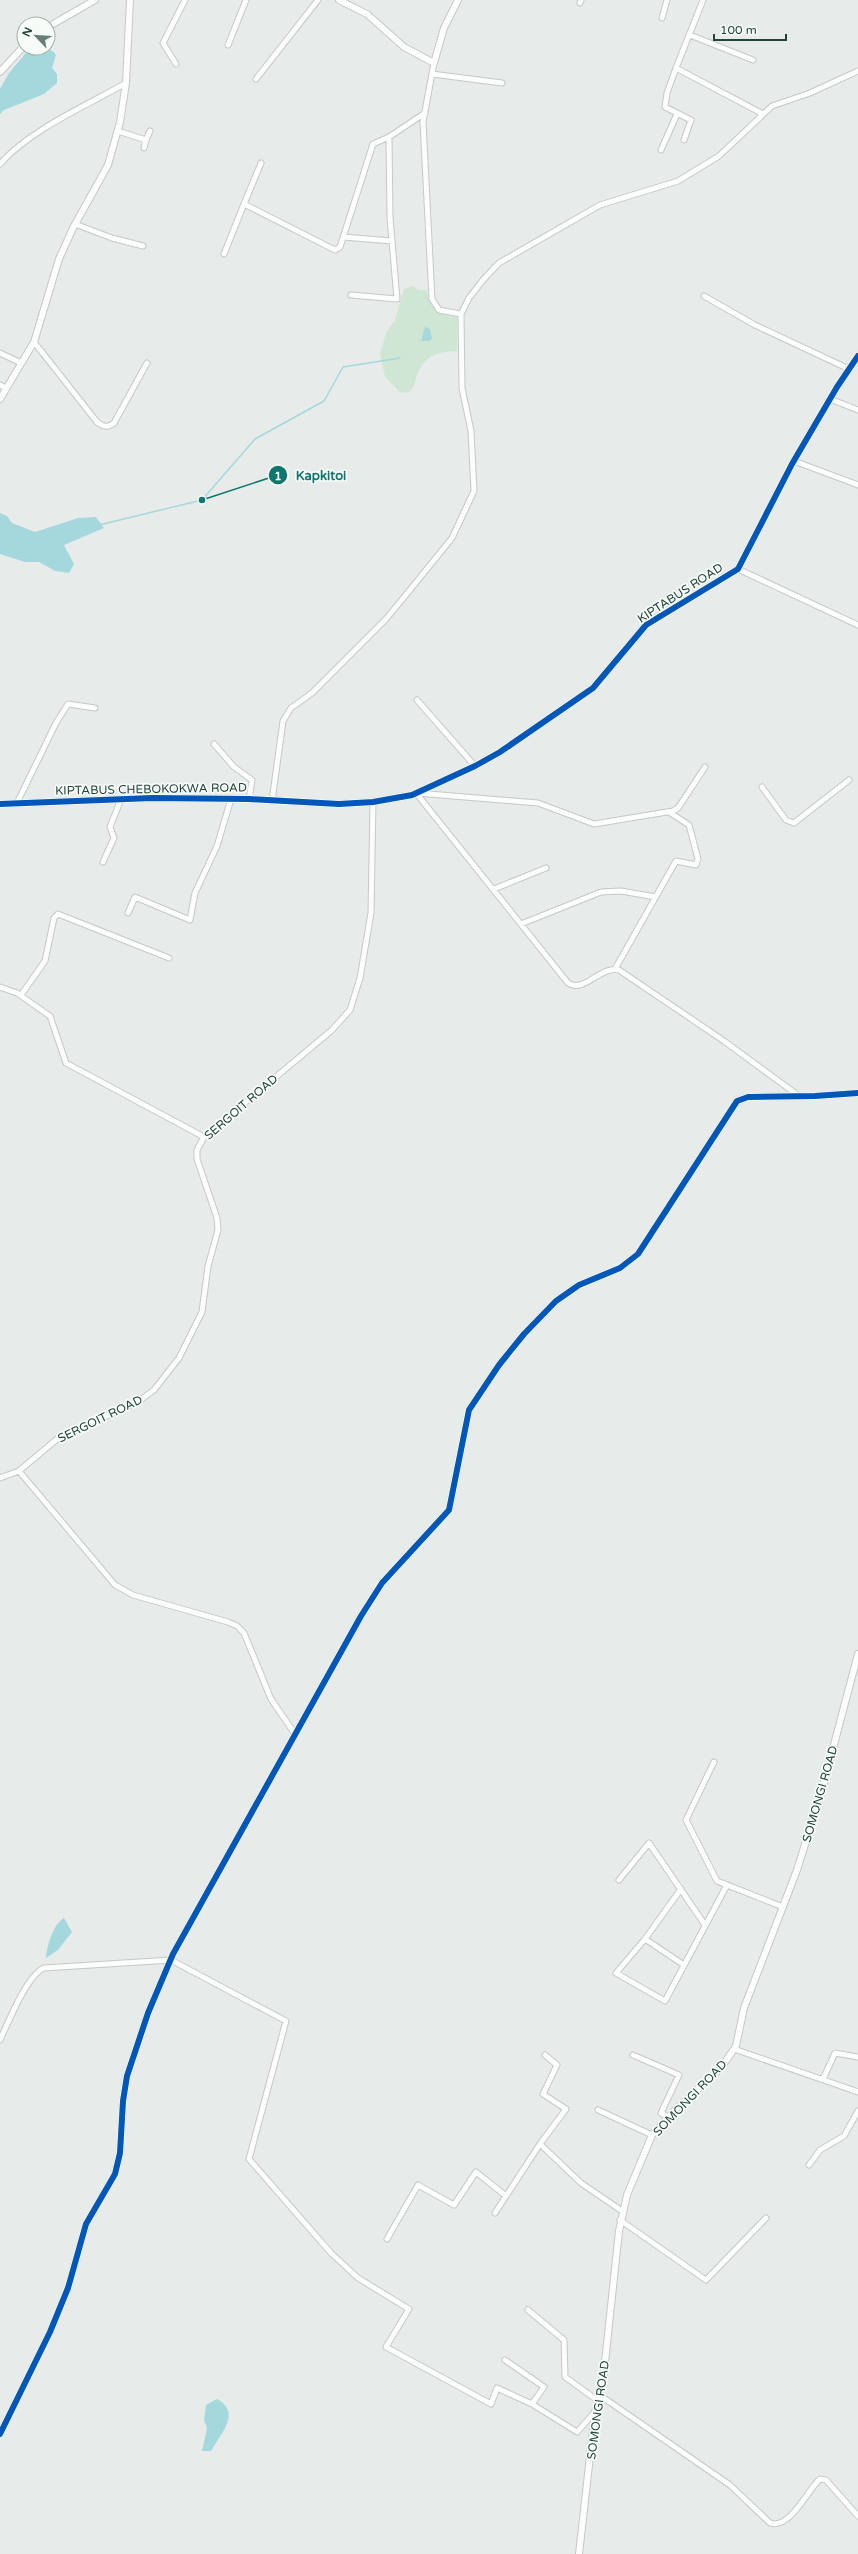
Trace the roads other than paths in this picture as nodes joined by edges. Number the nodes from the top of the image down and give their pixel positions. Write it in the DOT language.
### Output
graph roads {
  1 [pos="95,0"];
  2 [pos="130,0"];
  3 [pos="185,0"];
  4 [pos="246,0"];
  5 [pos="318,0"];
  6 [pos="339,0"];
  7 [pos="458,0"];
  8 [pos="667,0"];
  9 [pos="703,0"];
  10 [pos="662,18"];
  11 [pos="56,22"];
  12 [pos="690,34"];
  13 [pos="228,45"];
  14 [pos="16,55"];
  15 [pos="753,60"];
  16 [pos="434,63"];
  17 [pos="176,64"];
  18 [pos="676,68"];
  19 [pos="858,71"];
  20 [pos="0,72"];
  21 [pos="432,74"];
  22 [pos="256,79"];
  23 [pos="126,83"];
  24 [pos="502,83"];
  25 [pos="425,113"];
  26 [pos="677,114"];
  27 [pos="763,114"];
  28 [pos="118,130"];
  29 [pos="150,131"];
  30 [pos="389,137"];
  31 [pos="146,140"];
  32 [pos="684,140"];
  33 [pos="144,148"];
  34 [pos="661,150"];
  35 [pos="261,163"];
  36 [pos="0,164"];
  37 [pos="244,204"];
  38 [pos="76,224"];
  39 [pos="343,237"];
  40 [pos="392,241"];
  41 [pos="143,246"];
  42 [pos="224,254"];
  43 [pos="351,295"];
  44 [pos="704,296"];
  45 [pos="461,314"];
  46 [pos="34,342"];
  47 [pos="0,353"];
  48 [pos="858,356"];
  49 [pos="21,363"];
  50 [pos="147,363"];
  51 [pos="849,369"];
  52 [pos="3,386"];
  53 [pos="0,399"];
  54 [pos="830,399"];
  55 [pos="858,410"];
  56 [pos="794,461"];
  57 [pos="858,485"];
  58 [pos="738,569"];
  59 [pos="858,625"];
  60 [pos="417,700"];
  61 [pos="95,708"];
  62 [pos="214,744"];
  63 [pos="475,766"];
  64 [pos="705,767"];
  65 [pos="849,780"];
  66 [pos="762,787"];
  67 [pos="416,793"];
  68 [pos="231,799"];
  69 [pos="249,799"];
  70 [pos="121,800"];
  71 [pos="272,801"];
  72 [pos="373,802"];
  73 [pos="17,803"];
  74 [pos="0,804"];
  75 [pos="669,812"];
  76 [pos="103,862"];
  77 [pos="546,868"];
  78 [pos="494,889"];
  79 [pos="656,897"];
  80 [pos="128,913"];
  81 [pos="521,924"];
  82 [pos="169,958"];
  83 [pos="615,969"];
  84 [pos="0,987"];
  85 [pos="22,995"];
  86 [pos="858,1093"];
  87 [pos="799,1096"];
  88 [pos="204,1137"];
  89 [pos="19,1471"];
  90 [pos="0,1478"];
  91 [pos="858,1654"];
  92 [pos="295,1734"];
  93 [pos="714,1762"];
  94 [pos="619,1880"];
  95 [pos="726,1885"];
  96 [pos="681,1889"];
  97 [pos="783,1907"];
  98 [pos="706,1925"];
  99 [pos="644,1939"];
  100 [pos="171,1960"];
  101 [pos="684,1964"];
  102 [pos="0,2040"];
  103 [pos="734,2049"];
  104 [pos="545,2055"];
  105 [pos="633,2056"];
  106 [pos="858,2057"];
  107 [pos="823,2079"];
  108 [pos="858,2092"];
  109 [pos="598,2110"];
  110 [pos="858,2111"];
  111 [pos="668,2117"];
  112 [pos="652,2135"];
  113 [pos="540,2144"];
  114 [pos="809,2165"];
  115 [pos="506,2196"];
  116 [pos="622,2211"];
  117 [pos="494,2213"];
  118 [pos="766,2218"];
  119 [pos="620,2220"];
  120 [pos="387,2239"];
  121 [pos="528,2310"];
  122 [pos="505,2360"];
  123 [pos="598,2394"];
  124 [pos="597,2400"];
  125 [pos="532,2404"];
  126 [pos="595,2412"];
  127 [pos="0,2434"];
  128 [pos="858,2516"];
  129 [pos="580,2554"];
  1 -- 11 [label="street"];
  2 -- 23 [label="street"];
  3 -- 17 [label="street"];
  4 -- 13 [label="street"];
  5 -- 22 [label="street"];
  6 -- 16 [label="street"];
  7 -- 16 [label="street"];
  8 -- 10 [label="street"];
  9 -- 12 [label="street"];
  12 -- 15 [label="street"];
  12 -- 18 [label="street"];
  14 -- 20 [label="street"];
  16 -- 21 [label="street"];
  18 -- 26 [label="street"];
  18 -- 27 [label="street"];
  19 -- 27 [label="street"];
  21 -- 24 [label="street"];
  21 -- 25 [label="street"];
  23 -- 28 [label="street"];
  23 -- 36 [label="street"];
  25 -- 30 [label="street"];
  25 -- 45 [label="street"];
  26 -- 32 [label="street"];
  26 -- 34 [label="street"];
  27 -- 45 [label="street"];
  28 -- 31 [label="street"];
  28 -- 38 [label="street"];
  29 -- 31 [label="street"];
  30 -- 39 [label="street"];
  30 -- 40 [label="street"];
  31 -- 33 [label="street"];
  35 -- 37 [label="street"];
  37 -- 39 [label="street"];
  37 -- 42 [label="street"];
  38 -- 41 [label="street"];
  38 -- 46 [label="street"];
  39 -- 40 [label="street"];
  40 -- 43 [label="street"];
  44 -- 51 [label="street"];
  45 -- 71 [label="street"];
  46 -- 49 [label="street"];
  46 -- 50 [label="street"];
  47 -- 49 [label="street"];
  48 -- 51 [label="street, KIPTABUS ROAD"];
  49 -- 52 [label="street"];
  51 -- 54 [label="street, KIPTABUS ROAD"];
  52 -- 53 [label="street"];
  54 -- 55 [label="street"];
  54 -- 56 [label="street, KIPTABUS ROAD"];
  56 -- 57 [label="street"];
  56 -- 58 [label="street, KIPTABUS ROAD"];
  58 -- 59 [label="street"];
  58 -- 63 [label="street, KIPTABUS ROAD"];
  60 -- 63 [label="street"];
  61 -- 73 [label="street"];
  62 -- 69 [label="street"];
  63 -- 67 [label="street, KIPTABUS ROAD"];
  64 -- 75 [label="street"];
  65 -- 66 [label="street"];
  67 -- 72 [label="street, KIPTABUS ROAD"];
  67 -- 75 [label="street"];
  67 -- 78 [label="street"];
  68 -- 69 [label="street, KIPTABUS CHEBOKOKWA ROAD"];
  68 -- 70 [label="street, KIPTABUS CHEBOKOKWA ROAD"];
  68 -- 80 [label="street"];
  69 -- 71 [label="street, KIPTABUS CHEBOKOKWA ROAD"];
  70 -- 73 [label="street, KIPTABUS CHEBOKOKWA ROAD"];
  70 -- 76 [label="street"];
  71 -- 72 [label="street, KIPTABUS CHEBOKOKWA ROAD"];
  72 -- 88 [label="street, SERGOIT ROAD"];
  73 -- 74 [label="street, KIPTABUS CHEBOKOKWA ROAD"];
  75 -- 79 [label="street"];
  77 -- 78 [label="street"];
  78 -- 81 [label="street"];
  79 -- 81 [label="street"];
  79 -- 83 [label="street"];
  81 -- 83 [label="street"];
  82 -- 85 [label="street"];
  83 -- 87 [label="street"];
  84 -- 85 [label="street"];
  85 -- 88 [label="street"];
  86 -- 87 [label="street"];
  87 -- 92 [label="street"];
  88 -- 89 [label="street, SERGOIT ROAD"];
  89 -- 90 [label="street, SERGOIT ROAD"];
  89 -- 92 [label="street"];
  91 -- 97 [label="street, SOMONGI ROAD"];
  92 -- 100 [label="street"];
  93 -- 95 [label="street"];
  94 -- 96 [label="street"];
  95 -- 97 [label="street"];
  95 -- 98 [label="street"];
  96 -- 98 [label="street"];
  96 -- 99 [label="street"];
  97 -- 103 [label="street, SOMONGI ROAD"];
  98 -- 101 [label="street"];
  99 -- 101 [label="street"];
  99 -- 101 [label="street"];
  100 -- 102 [label="street"];
  100 -- 125 [label="street"];
  100 -- 127 [label="street"];
  103 -- 107 [label="street"];
  103 -- 111 [label="street, SOMONGI ROAD"];
  104 -- 113 [label="street"];
  105 -- 111 [label="street"];
  106 -- 107 [label="street"];
  107 -- 108 [label="street"];
  109 -- 112 [label="street"];
  110 -- 114 [label="street"];
  111 -- 112 [label="street, SOMONGI ROAD"];
  112 -- 116 [label="street, SOMONGI ROAD"];
  113 -- 115 [label="street"];
  113 -- 116 [label="street"];
  115 -- 117 [label="street"];
  115 -- 120 [label="street"];
  116 -- 119 [label="street, SOMONGI ROAD"];
  118 -- 119 [label="street"];
  119 -- 123 [label="street, SOMONGI ROAD"];
  121 -- 124 [label="street"];
  122 -- 125 [label="street"];
  123 -- 124 [label="street, SOMONGI ROAD"];
  123 -- 128 [label="street"];
  124 -- 126 [label="street, SOMONGI ROAD"];
  125 -- 126 [label="street"];
  126 -- 129 [label="street, SOMONGI ROAD"];
}
